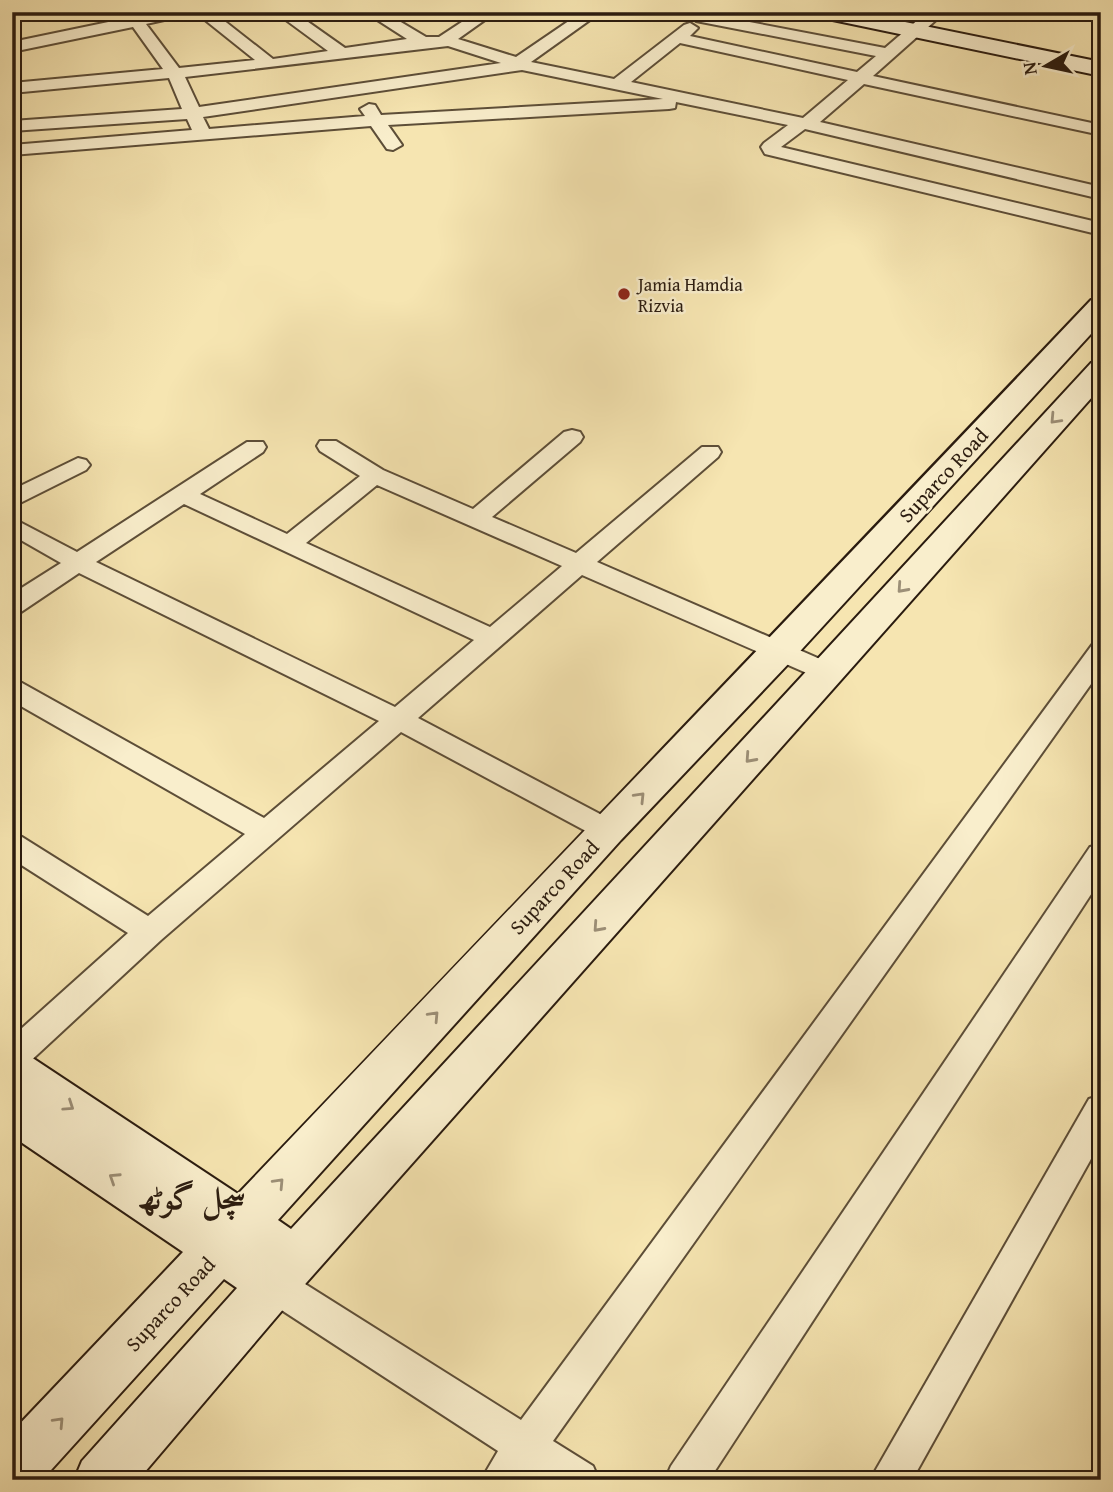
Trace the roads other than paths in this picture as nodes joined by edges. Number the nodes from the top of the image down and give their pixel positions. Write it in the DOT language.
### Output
graph roads {
  1 [pos="110,12"];
  2 [pos="182,12"];
  3 [pos="203,12"];
  4 [pos="283,12"];
  5 [pos="373,12"];
  6 [pos="488,12"];
  7 [pos="593,12"];
  8 [pos="823,12"];
  9 [pos="937,12"];
  10 [pos="706,15"];
  11 [pos="136,22"];
  12 [pos="916,31"];
  13 [pos="677,38"];
  14 [pos="443,41"];
  15 [pos="423,42"];
  16 [pos="12,47"];
  17 [pos="889,54"];
  18 [pos="337,55"];
  19 [pos="270,64"];
  20 [pos="520,64"];
  21 [pos="1101,69"];
  22 [pos="175,74"];
  23 [pos="861,78"];
  24 [pos="618,84"];
  25 [pos="12,88"];
  26 [pos="356,91"];
  27 [pos="697,101"];
  28 [pos="193,113"];
  29 [pos="377,120"];
  30 [pos="805,124"];
  31 [pos="12,126"];
  32 [pos="1101,130"];
  33 [pos="202,135"];
  34 [pos="393,145"];
  35 [pos="12,150"];
  36 [pos="1101,193"];
  37 [pos="1101,229"];
  38 [pos="1101,306"];
  39 [pos="1101,369"];
  40 [pos="572,437"];
  41 [pos="328,446"];
  42 [pos="255,447"];
  43 [pos="710,453"];
  44 [pos="78,465"];
  45 [pos="375,475"];
  46 [pos="183,495"];
  47 [pos="12,500"];
  48 [pos="476,518"];
  49 [pos="12,525"];
  50 [pos="289,544"];
  51 [pos="78,562"];
  52 [pos="580,563"];
  53 [pos="12,606"];
  54 [pos="492,638"];
  55 [pos="779,652"];
  56 [pos="1101,652"];
  57 [pos="827,672"];
  58 [pos="12,689"];
  59 [pos="398,719"];
  60 [pos="607,830"];
  61 [pos="266,832"];
  62 [pos="12,845"];
  63 [pos="1101,855"];
  64 [pos="150,932"];
  65 [pos="12,1057"];
  66 [pos="12,1068"];
  67 [pos="1101,1109"];
  68 [pos="12,1111"];
  69 [pos="232,1235"];
  70 [pos="284,1272"];
  71 [pos="527,1444"];
  72 [pos="12,1472"];
  73 [pos="102,1480"];
  74 [pos="501,1480"];
  75 [pos="579,1480"];
  76 [pos="685,1480"];
  77 [pos="890,1480"];
  1 -- 11 [label="street"];
  2 -- 11 [label="street"];
  3 -- 19 [label="street"];
  4 -- 18 [label="street"];
  5 -- 15 [label="street"];
  6 -- 14 [label="street"];
  7 -- 20 [label="street"];
  8 -- 12 [label="main road"];
  9 -- 12 [label="street"];
  10 -- 13 [label="street"];
  10 -- 17 [label="street"];
  11 -- 16 [label="street"];
  11 -- 22 [label="street"];
  12 -- 17 [label="street"];
  12 -- 21 [label="main road"];
  13 -- 23 [label="street"];
  13 -- 24 [label="street"];
  14 -- 15 [label="street"];
  14 -- 20 [label="street"];
  15 -- 18 [label="street"];
  17 -- 23 [label="street"];
  18 -- 19 [label="street"];
  18 -- 26 [label="street"];
  19 -- 22 [label="street"];
  20 -- 24 [label="street"];
  20 -- 26 [label="street"];
  22 -- 25 [label="street"];
  22 -- 28 [label="street"];
  23 -- 30 [label="street"];
  23 -- 32 [label="street"];
  24 -- 27 [label="street"];
  26 -- 28 [label="street"];
  26 -- 29 [label="street"];
  27 -- 29 [label="street"];
  27 -- 30 [label="street"];
  28 -- 31 [label="street"];
  28 -- 33 [label="street"];
  29 -- 33 [label="street"];
  29 -- 34 [label="street"];
  30 -- 36 [label="street"];
  30 -- 37 [label="street"];
  33 -- 35 [label="street"];
  38 -- 55 [label="main road, Suparco Road"];
  39 -- 57 [label="main road, one-way"];
  40 -- 48 [label="street"];
  41 -- 45 [label="street"];
  42 -- 46 [label="street"];
  43 -- 52 [label="street"];
  44 -- 47 [label="street"];
  45 -- 48 [label="street"];
  45 -- 50 [label="street"];
  46 -- 50 [label="street"];
  46 -- 51 [label="street"];
  48 -- 52 [label="street"];
  49 -- 51 [label="street"];
  50 -- 54 [label="street"];
  51 -- 53 [label="street"];
  51 -- 59 [label="street"];
  52 -- 54 [label="street"];
  52 -- 55 [label="street"];
  54 -- 59 [label="street"];
  55 -- 57 [label="street"];
  60 -- 55 [label="main road, Suparco Road, one-way"];
  56 -- 71 [label="street"];
  57 -- 70 [label="main road, one-way"];
  58 -- 61 [label="street"];
  59 -- 60 [label="street"];
  59 -- 61 [label="street"];
  69 -- 60 [label="main road, Suparco Road, one-way"];
  61 -- 64 [label="street"];
  62 -- 64 [label="street"];
  63 -- 76 [label="street"];
  64 -- 65 [label="street"];
  66 -- 69 [label="main road, one-way"];
  67 -- 77 [label="street"];
  69 -- 68 [label="main road, one-way"];
  69 -- 70 [label="main road"];
  72 -- 69 [label="main road, Suparco Road, one-way"];
  70 -- 71 [label="street"];
  70 -- 73 [label="main road"];
  71 -- 74 [label="street"];
  71 -- 75 [label="street"];
}
